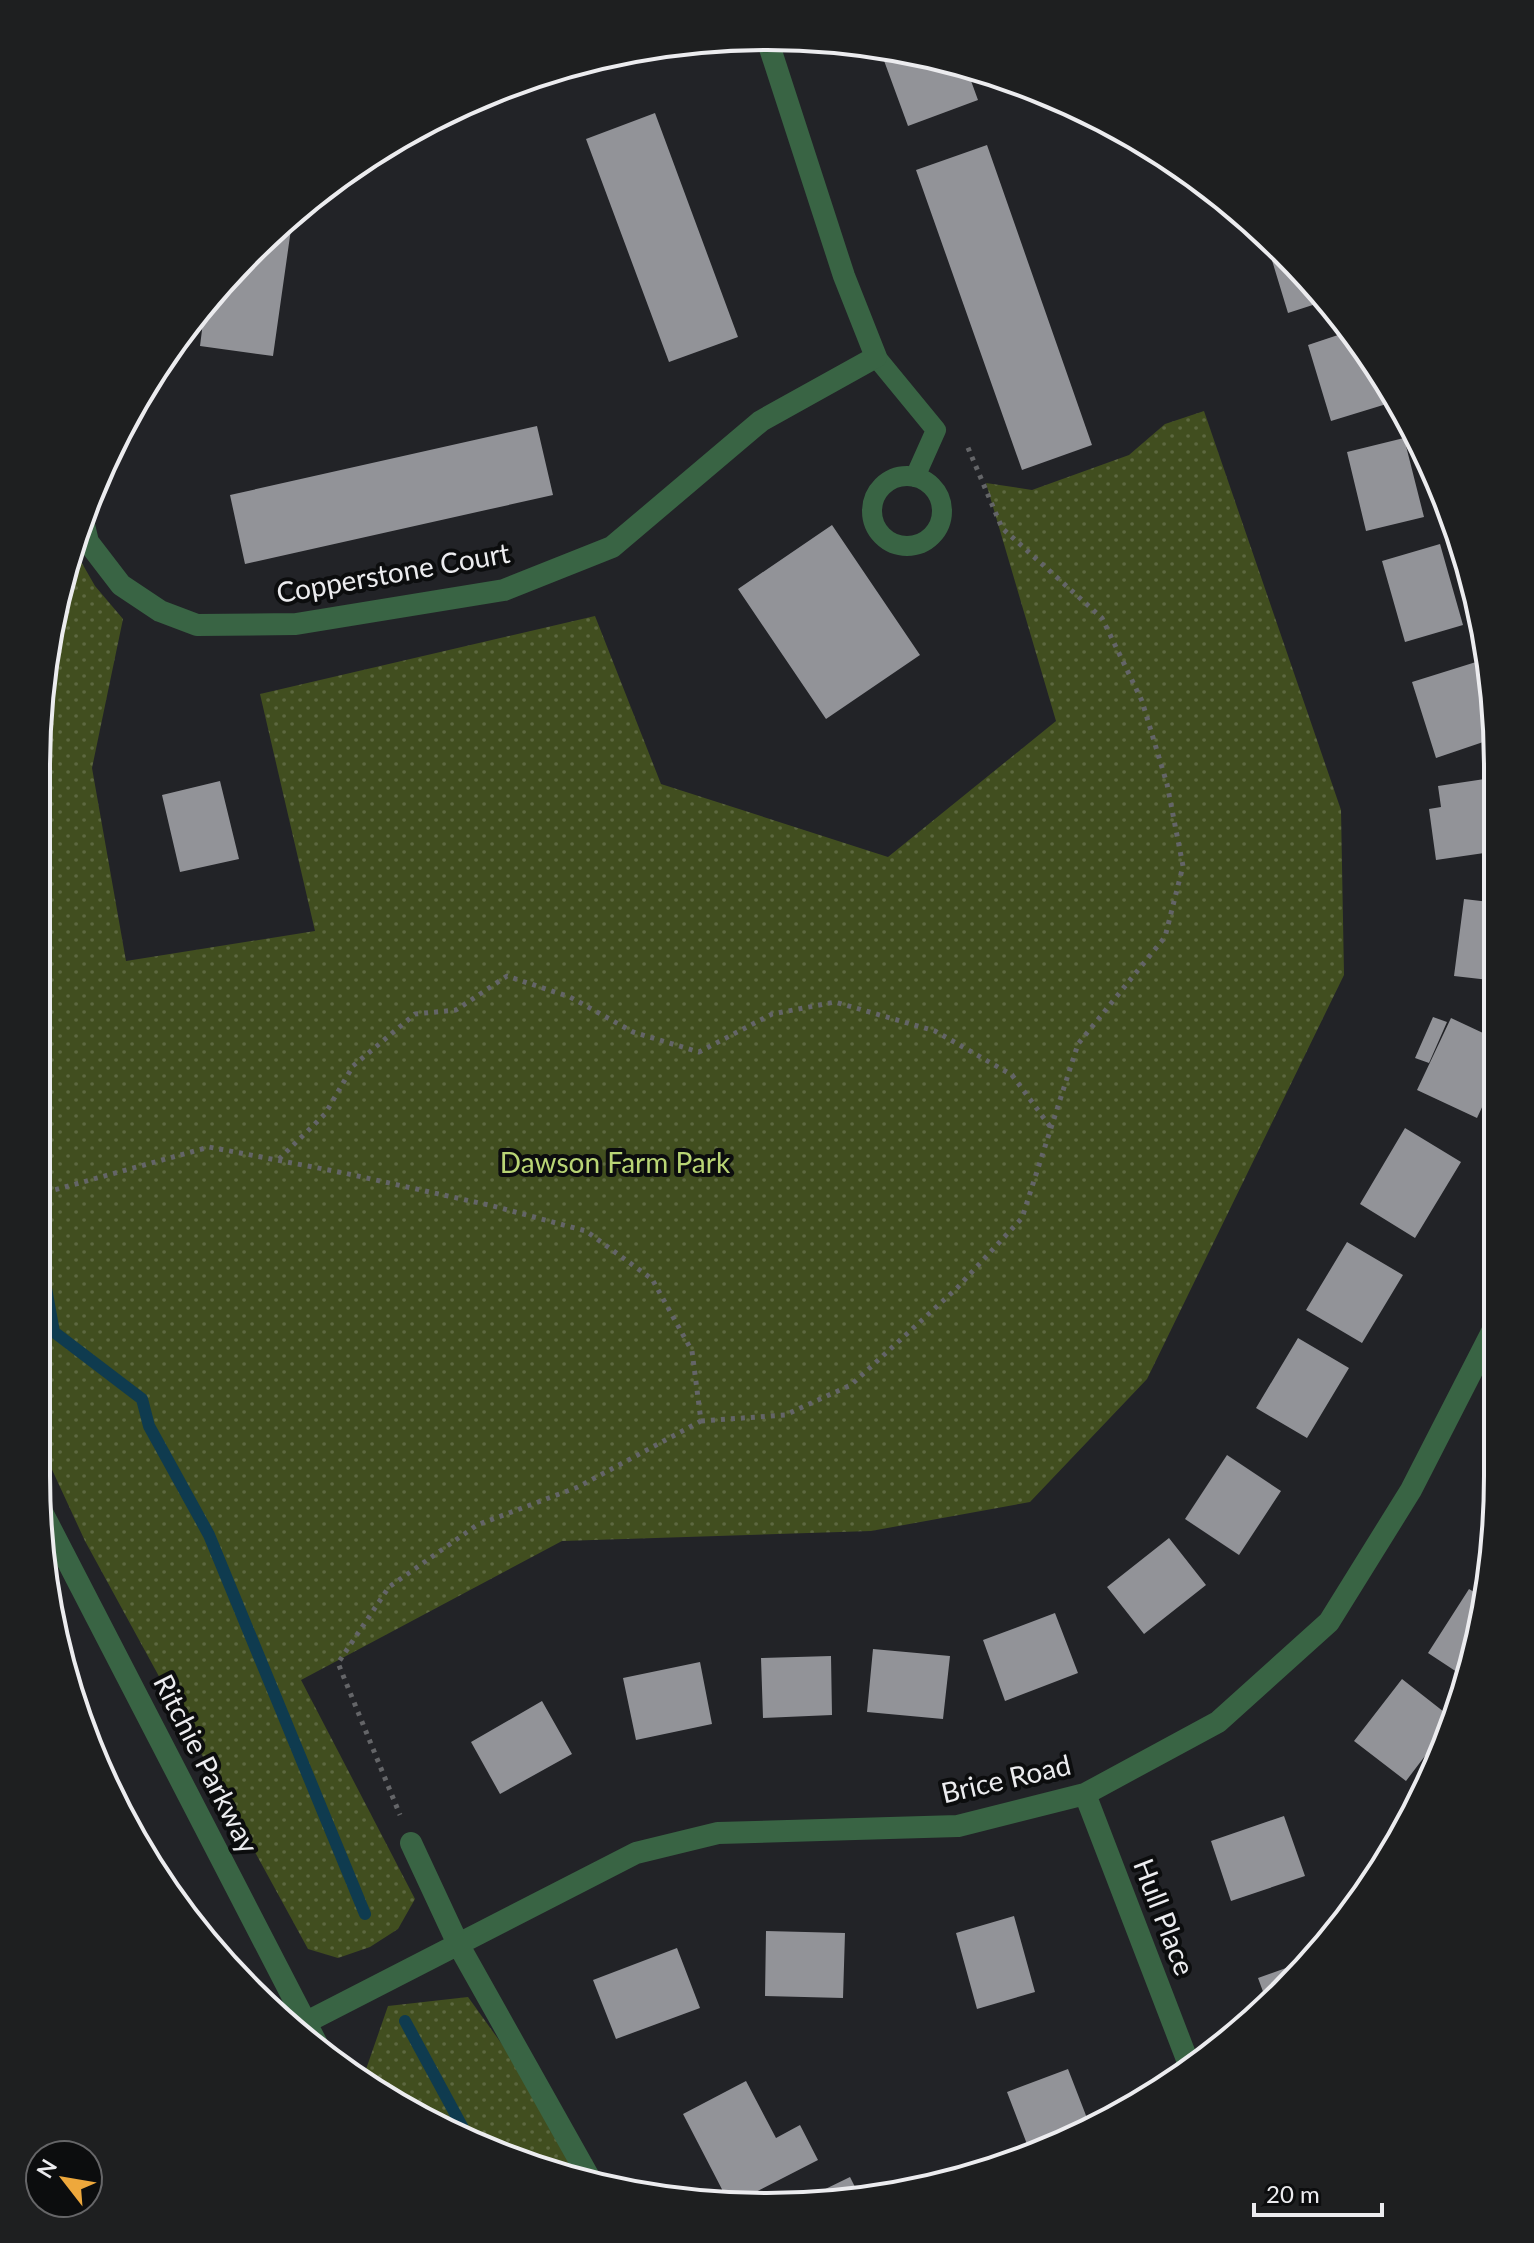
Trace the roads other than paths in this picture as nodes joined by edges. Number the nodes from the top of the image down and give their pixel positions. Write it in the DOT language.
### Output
graph roads {
  1 [pos="771,50"];
  2 [pos="876,357"];
  3 [pos="915,477"];
  4 [pos="87,539"];
  5 [pos="1484,1347"];
  6 [pos="53,1534"];
  7 [pos="1085,1794"];
  8 [pos="411,1843"];
  9 [pos="458,1944"];
  10 [pos="291,2012"];
  11 [pos="304,2023"];
  12 [pos="1186,2057"];
  13 [pos="585,2170"];
  1 -- 2 [label="street"];
  2 -- 3 [label="lane"];
  2 -- 4 [label="street, Copperstone Court"];
  5 -- 7 [label="street, Brice Road"];
  6 -- 10 [label="street, Ritchie Parkway"];
  7 -- 9 [label="street, Brice Road"];
  7 -- 12 [label="street, Hull Place"];
  8 -- 9 [label="street"];
  9 -- 11 [label="street, Brice Road"];
  9 -- 13 [label="street"];
}
